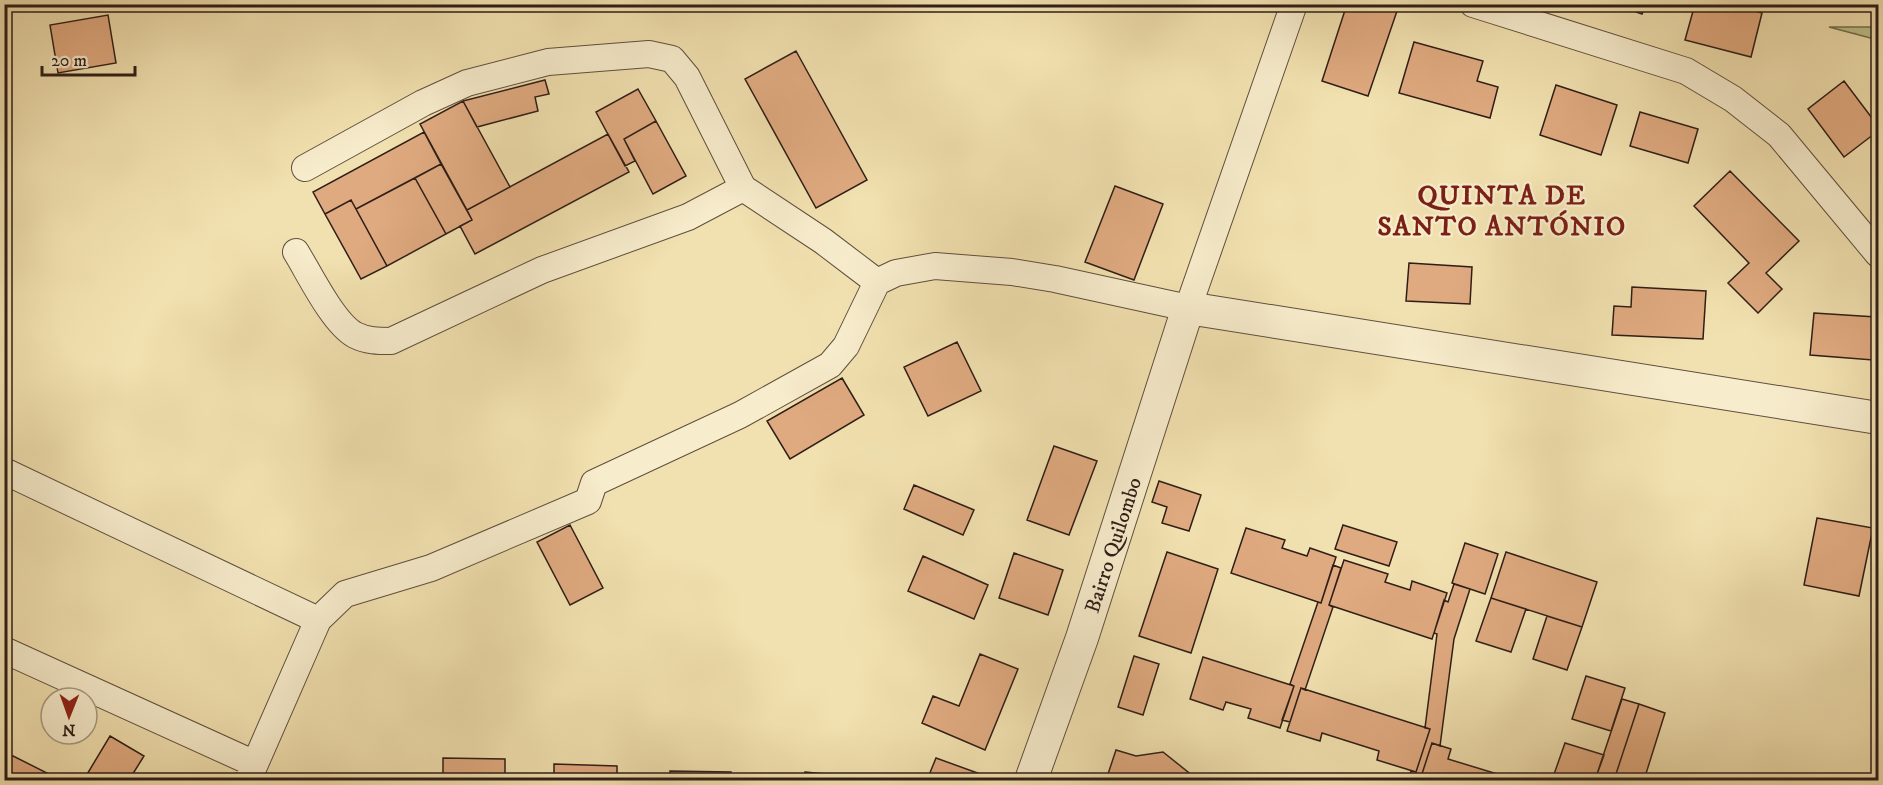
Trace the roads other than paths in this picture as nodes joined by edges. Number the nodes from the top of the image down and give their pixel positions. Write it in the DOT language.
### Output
graph roads {
  1 [pos="1294,4"];
  2 [pos="1473,4"];
  3 [pos="306,168"];
  4 [pos="743,188"];
  5 [pos="296,252"];
  6 [pos="1878,254"];
  7 [pos="877,282"];
  8 [pos="1188,308"];
  9 [pos="1878,418"];
  10 [pos="4,471"];
  11 [pos="318,620"];
  12 [pos="4,650"];
  13 [pos="252,772"];
  14 [pos="1031,780"];
  1 -- 8 [label="street"];
  2 -- 6 [label="street"];
  3 -- 4 [label="street"];
  4 -- 5 [label="street"];
  4 -- 7 [label="street"];
  7 -- 8 [label="street"];
  7 -- 11 [label="street"];
  8 -- 9 [label="street"];
  8 -- 14 [label="street, Bairro Quilombo"];
  10 -- 11 [label="street"];
  11 -- 13 [label="street"];
  12 -- 13 [label="street"];
}
